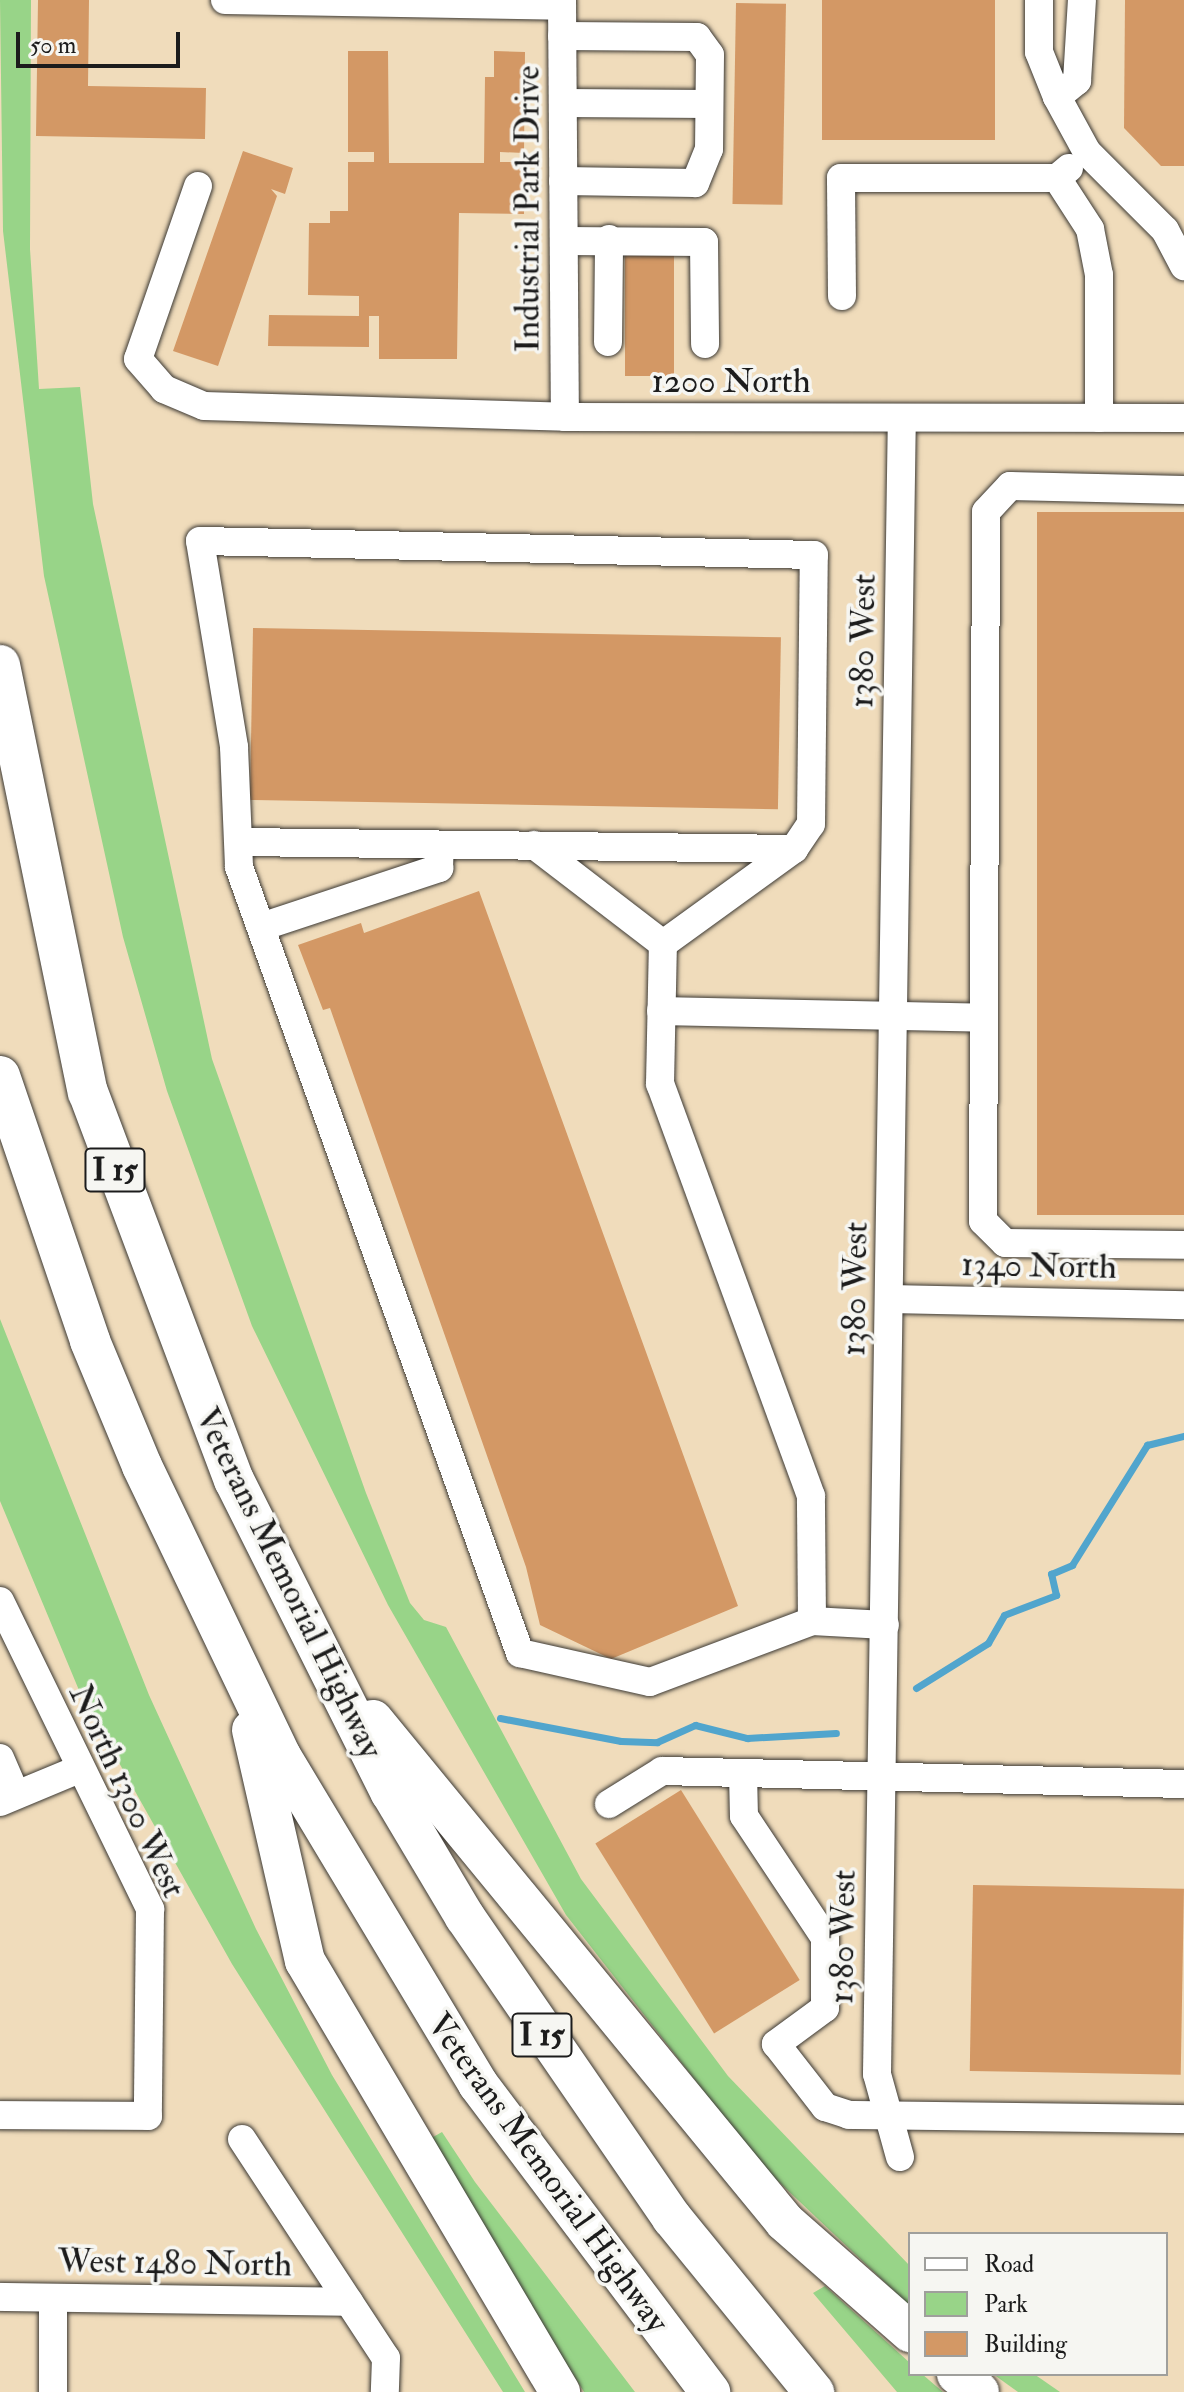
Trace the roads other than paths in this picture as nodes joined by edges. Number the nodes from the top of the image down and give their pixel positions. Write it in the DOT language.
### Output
graph roads {
  1 [pos="225,0"];
  2 [pos="1039,0"];
  3 [pos="1082,0"];
  4 [pos="423,2"];
  5 [pos="562,3"];
  6 [pos="562,36"];
  7 [pos="1057,97"];
  8 [pos="563,103"];
  9 [pos="709,104"];
  10 [pos="1087,152"];
  11 [pos="1057,178"];
  12 [pos="563,181"];
  13 [pos="198,186"];
  14 [pos="609,239"];
  15 [pos="564,241"];
  16 [pos="1182,254"];
  17 [pos="842,296"];
  18 [pos="608,342"];
  19 [pos="705,344"];
  20 [pos="565,417"];
  21 [pos="902,418"];
  22 [pos="1099,418"];
  23 [pos="1184,418"];
  24 [pos="1184,490"];
  25 [pos="0,665"];
  26 [pos="239,842"];
  27 [pos="440,845"];
  28 [pos="534,845"];
  29 [pos="794,849"];
  30 [pos="261,927"];
  31 [pos="663,944"];
  32 [pos="661,1011"];
  33 [pos="895,1016"];
  34 [pos="984,1018"];
  35 [pos="0,1076"];
  36 [pos="1184,1245"];
  37 [pos="892,1299"];
  38 [pos="1184,1305"];
  39 [pos="0,1601"];
  40 [pos="812,1621"];
  41 [pos="885,1625"];
  42 [pos="315,1649"];
  43 [pos="240,1675"];
  44 [pos="0,1758"];
  45 [pos="77,1770"];
  46 [pos="743,1773"];
  47 [pos="882,1777"];
  48 [pos="1184,1784"];
  49 [pos="8,1799"];
  50 [pos="609,1804"];
  51 [pos="885,2114"];
  52 [pos="0,2115"];
  53 [pos="1184,2119"];
  54 [pos="242,2139"];
  55 [pos="900,2157"];
  56 [pos="0,2297"];
  57 [pos="53,2298"];
  58 [pos="349,2302"];
  59 [pos="908,2330"];
  60 [pos="959,2376"];
  61 [pos="53,2392"];
  62 [pos="385,2392"];
  63 [pos="560,2392"];
  64 [pos="710,2392"];
  65 [pos="814,2392"];
  66 [pos="979,2392"];
  1 -- 4 [label="street"];
  2 -- 7 [label="street"];
  3 -- 7 [label="street"];
  4 -- 5 [label="street"];
  5 -- 6 [label="street, Industrial Park Drive"];
  6 -- 8 [label="street, Industrial Park Drive"];
  6 -- 9 [label="street"];
  7 -- 10 [label="street"];
  8 -- 9 [label="street"];
  8 -- 12 [label="street, Industrial Park Drive"];
  9 -- 12 [label="street"];
  10 -- 11 [label="street"];
  10 -- 16 [label="street"];
  11 -- 17 [label="street"];
  11 -- 22 [label="street"];
  12 -- 15 [label="street, Industrial Park Drive"];
  13 -- 20 [label="street, 1200 North"];
  14 -- 15 [label="street"];
  14 -- 18 [label="street"];
  14 -- 19 [label="street"];
  15 -- 20 [label="street, Industrial Park Drive"];
  20 -- 21 [label="street, 1200 North"];
  21 -- 22 [label="street, 1200 North"];
  21 -- 33 [label="street, 1380 West"];
  22 -- 23 [label="street, 1200 North"];
  24 -- 34 [label="street"];
  25 -- 42 [label="highway, Veterans Memorial Highway / I 15"];
  26 -- 27 [label="street"];
  26 -- 29 [label="street"];
  26 -- 30 [label="street"];
  27 -- 28 [label="street"];
  27 -- 30 [label="street"];
  28 -- 29 [label="street"];
  28 -- 31 [label="street"];
  29 -- 31 [label="street"];
  30 -- 40 [label="street"];
  31 -- 32 [label="street"];
  32 -- 33 [label="street"];
  32 -- 40 [label="street"];
  33 -- 34 [label="street"];
  33 -- 37 [label="street, 1380 West"];
  34 -- 36 [label="street"];
  35 -- 43 [label="highway, Veterans Memorial Highway / I 15"];
  37 -- 38 [label="street, 1340 North"];
  37 -- 41 [label="street, 1380 West"];
  39 -- 45 [label="street, North 1300 West"];
  40 -- 41 [label="street"];
  41 -- 47 [label="street, 1380 West"];
  42 -- 59 [label="highway"];
  42 -- 65 [label="highway, Veterans Memorial Highway / I 15"];
  43 -- 63 [label="highway"];
  43 -- 64 [label="highway, Veterans Memorial Highway / I 15"];
  44 -- 49 [label="street"];
  45 -- 49 [label="street"];
  45 -- 52 [label="street, North 1300 West"];
  46 -- 47 [label="street"];
  46 -- 50 [label="street"];
  46 -- 51 [label="street"];
  47 -- 48 [label="street"];
  47 -- 51 [label="street, 1380 West"];
  51 -- 53 [label="street"];
  51 -- 55 [label="street, 1380 West"];
  54 -- 58 [label="street"];
  56 -- 57 [label="street, West 1480 North"];
  57 -- 58 [label="street, West 1480 North"];
  57 -- 61 [label="street"];
  58 -- 62 [label="street"];
  60 -- 66 [label="highway"];
}
